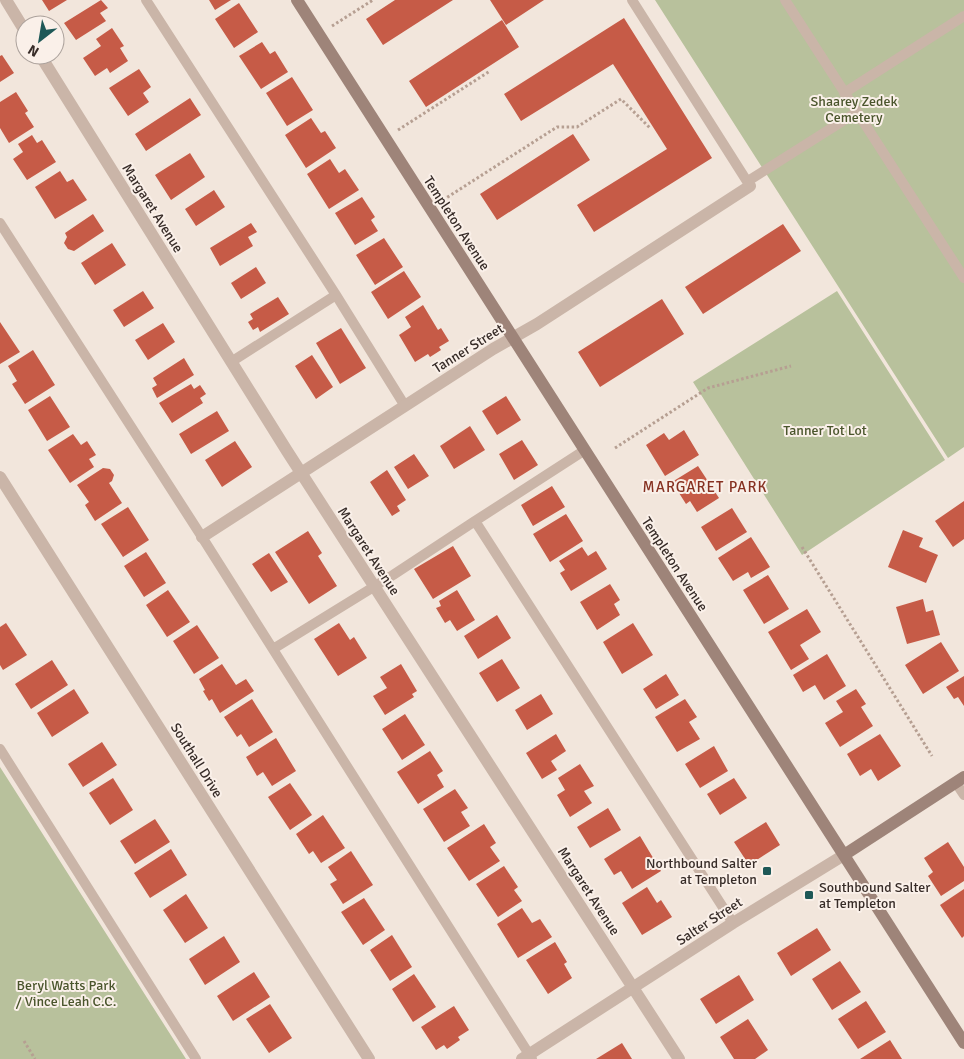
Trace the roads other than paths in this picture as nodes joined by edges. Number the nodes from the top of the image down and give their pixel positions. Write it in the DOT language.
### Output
graph roads {
  1 [pos="6,0"];
  2 [pos="146,0"];
  3 [pos="297,0"];
  4 [pos="632,0"];
  5 [pos="785,0"];
  6 [pos="15,15"];
  7 [pos="964,16"];
  8 [pos="46,65"];
  9 [pos="844,93"];
  10 [pos="857,112"];
  11 [pos="749,184"];
  12 [pos="0,223"];
  13 [pos="964,278"];
  14 [pos="336,295"];
  15 [pos="513,337"];
  16 [pos="232,362"];
  17 [pos="405,406"];
  18 [pos="585,450"];
  19 [pos="302,473"];
  20 [pos="0,477"];
  21 [pos="476,521"];
  22 [pos="202,537"];
  23 [pos="374,586"];
  24 [pos="273,648"];
  25 [pos="0,749"];
  26 [pos="960,780"];
  27 [pos="964,795"];
  28 [pos="844,855"];
  29 [pos="733,922"];
  30 [pos="634,987"];
  31 [pos="964,1043"];
  32 [pos="528,1057"];
  33 [pos="196,1059"];
  34 [pos="369,1059"];
  35 [pos="679,1059"];
  1 -- 6 [label="street"];
  2 -- 14 [label="lane"];
  3 -- 15 [label="street, Templeton Avenue"];
  4 -- 11 [label="lane"];
  5 -- 9 [label="lane"];
  7 -- 9 [label="lane"];
  8 -- 16 [label="street, Margaret Avenue"];
  9 -- 10 [label="lane"];
  10 -- 11 [label="lane"];
  10 -- 13 [label="lane"];
  11 -- 15 [label="street, Tanner Street"];
  12 -- 22 [label="lane"];
  14 -- 16 [label="lane"];
  14 -- 17 [label="lane"];
  15 -- 17 [label="street, Tanner Street"];
  15 -- 18 [label="street, Templeton Avenue"];
  16 -- 19 [label="street, Margaret Avenue"];
  17 -- 19 [label="street, Tanner Street"];
  18 -- 21 [label="lane"];
  18 -- 28 [label="street, Templeton Avenue"];
  19 -- 22 [label="street, Tanner Street"];
  19 -- 23 [label="street, Margaret Avenue"];
  20 -- 34 [label="street, Southall Drive"];
  21 -- 23 [label="lane"];
  21 -- 29 [label="lane"];
  22 -- 24 [label="lane"];
  23 -- 24 [label="lane"];
  23 -- 30 [label="street, Margaret Avenue"];
  24 -- 32 [label="lane"];
  25 -- 33 [label="lane"];
  26 -- 27 [label="lane"];
  26 -- 28 [label="street, Salter Street"];
  28 -- 29 [label="street, Salter Street"];
  28 -- 31 [label="street, Templeton Avenue"];
  29 -- 30 [label="street, Salter Street"];
  30 -- 32 [label="street, Salter Street"];
  30 -- 35 [label="street, Margaret Avenue"];
}
